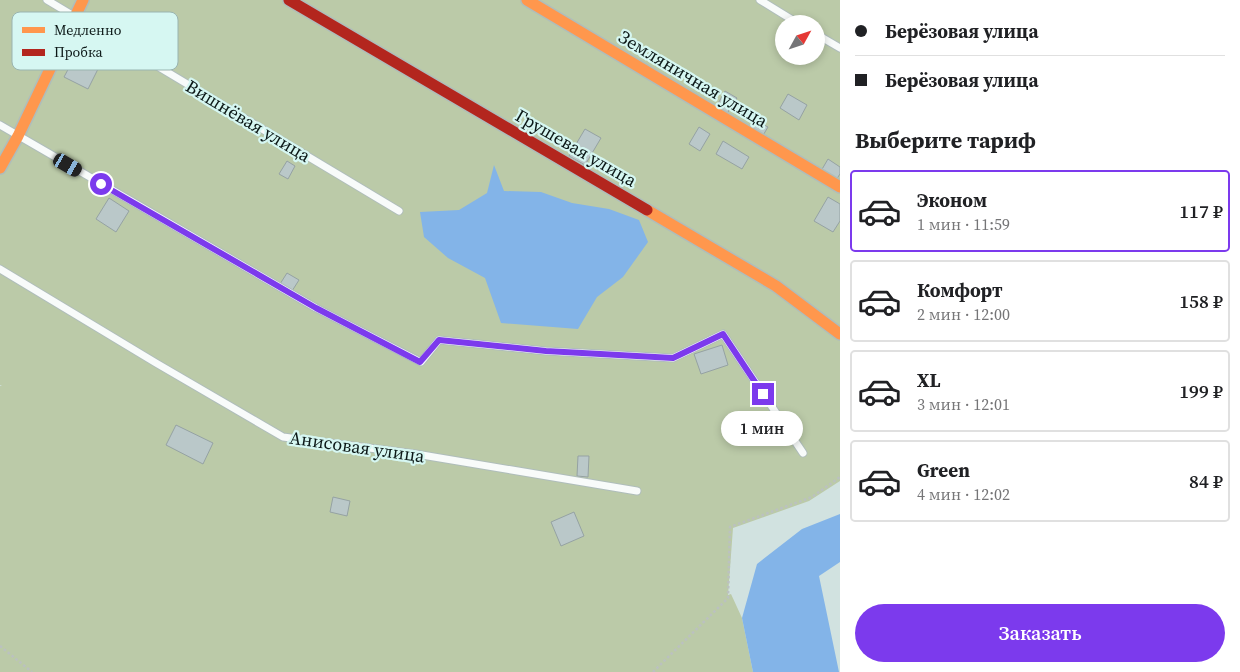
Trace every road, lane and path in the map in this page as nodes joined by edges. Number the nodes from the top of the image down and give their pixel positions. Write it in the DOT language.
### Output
graph roads {
  1 [pos="46,0"];
  2 [pos="83,0"];
  3 [pos="289,0"];
  4 [pos="527,0"];
  5 [pos="760,0"];
  6 [pos="66,12"];
  7 [pos="77,12"];
  8 [pos="784,15"];
  9 [pos="825,39"];
  10 [pos="840,48"];
  11 [pos="50,70"];
  12 [pos="164,70"];
  13 [pos="0,125"];
  14 [pos="18,136"];
  15 [pos="0,168"];
  16 [pos="840,187"];
  17 [pos="399,211"];
  18 [pos="0,269"];
  19 [pos="840,334"];
  20 [pos="803,453"];
  21 [pos="840,476"];
  22 [pos="637,491"];
  23 [pos="0,646"];
  24 [pos="32,672"];
  25 [pos="653,672"];
  1 -- 6 [label="lane, Вишнёвая улица"];
  2 -- 7 [label="street"];
  3 -- 19 [label="street, Грушевая улица"];
  4 -- 16 [label="street, Земляничная улица"];
  5 -- 8 [label="lane"];
  9 -- 10 [label="lane"];
  11 -- 14 [label="street"];
  12 -- 17 [label="lane, Вишнёвая улица"];
  13 -- 14 [label="lane"];
  14 -- 15 [label="street"];
  14 -- 20 [label="lane"];
  18 -- 22 [label="lane, Анисовая улица"];
  21 -- 25 [label="path"];
  23 -- 24 [label="path"];
}
